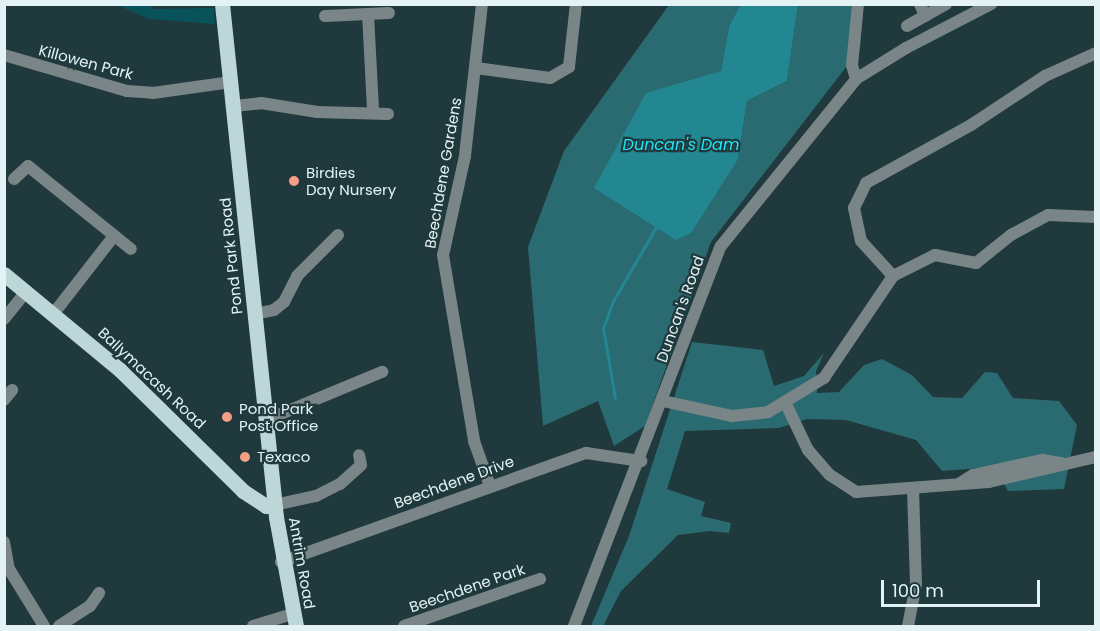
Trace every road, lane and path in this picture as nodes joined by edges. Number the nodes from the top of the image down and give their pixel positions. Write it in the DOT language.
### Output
graph roads {
  1 [pos="222,4"];
  2 [pos="482,4"];
  3 [pos="576,4"];
  4 [pos="858,4"];
  5 [pos="946,4"];
  6 [pos="991,4"];
  7 [pos="922,10"];
  8 [pos="389,13"];
  9 [pos="368,14"];
  10 [pos="324,16"];
  11 [pos="907,26"];
  12 [pos="1095,53"];
  13 [pos="4,55"];
  14 [pos="476,68"];
  15 [pos="856,79"];
  16 [pos="231,82"];
  17 [pos="234,106"];
  18 [pos="373,111"];
  19 [pos="388,114"];
  20 [pos="14,179"];
  21 [pos="1095,217"];
  22 [pos="338,235"];
  23 [pos="114,236"];
  24 [pos="131,249"];
  25 [pos="4,274"];
  26 [pos="893,276"];
  27 [pos="26,292"];
  28 [pos="54,313"];
  29 [pos="255,314"];
  30 [pos="4,319"];
  31 [pos="381,372"];
  32 [pos="663,401"];
  33 [pos="785,402"];
  34 [pos="266,420"];
  35 [pos="359,455"];
  36 [pos="1095,457"];
  37 [pos="641,461"];
  38 [pos="490,486"];
  39 [pos="913,489"];
  40 [pos="274,505"];
  41 [pos="4,542"];
  42 [pos="281,562"];
  43 [pos="7,570"];
  44 [pos="540,579"];
  45 [pos="99,593"];
  46 [pos="294,620"];
  47 [pos="44,627"];
  48 [pos="58,627"];
  49 [pos="253,627"];
  50 [pos="404,627"];
  51 [pos="574,627"];
  52 [pos="908,627"];
  1 -- 16 [label="main road, Pond Park Road"];
  2 -- 14 [label="street, Beechdene Gardens"];
  3 -- 14 [label="street"];
  4 -- 15 [label="street"];
  5 -- 7 [label="street"];
  6 -- 15 [label="street, Duncan's Road"];
  7 -- 11 [label="street"];
  8 -- 9 [label="street"];
  9 -- 10 [label="street"];
  9 -- 18 [label="street"];
  12 -- 26 [label="street"];
  13 -- 16 [label="street, Killowen Park"];
  14 -- 38 [label="street, Beechdene Gardens"];
  15 -- 32 [label="street, Duncan's Road"];
  16 -- 17 [label="main road, Pond Park Road"];
  17 -- 18 [label="street"];
  17 -- 29 [label="main road, Pond Park Road"];
  18 -- 19 [label="street"];
  20 -- 23 [label="street"];
  21 -- 26 [label="street"];
  22 -- 29 [label="street"];
  23 -- 24 [label="street"];
  23 -- 28 [label="street"];
  25 -- 27 [label="main road, Ballymacash Road"];
  26 -- 33 [label="street"];
  27 -- 28 [label="main road, Ballymacash Road"];
  27 -- 30 [label="street"];
  28 -- 40 [label="main road, Ballymacash Road"];
  29 -- 34 [label="main road, Pond Park Road"];
  31 -- 34 [label="street"];
  32 -- 33 [label="street"];
  32 -- 37 [label="street, Duncan's Road"];
  33 -- 39 [label="street"];
  34 -- 40 [label="main road, Pond Park Road"];
  35 -- 40 [label="street"];
  36 -- 39 [label="street"];
  37 -- 38 [label="street, Beechdene Drive"];
  37 -- 51 [label="street, Duncan's Road"];
  38 -- 42 [label="street, Beechdene Drive"];
  39 -- 52 [label="street"];
  40 -- 42 [label="main road, Antrim Road"];
  41 -- 43 [label="street"];
  42 -- 46 [label="main road, Antrim Road"];
  43 -- 47 [label="street"];
  44 -- 50 [label="street, Beechdene Park"];
  45 -- 48 [label="street"];
  46 -- 49 [label="street"];
}
